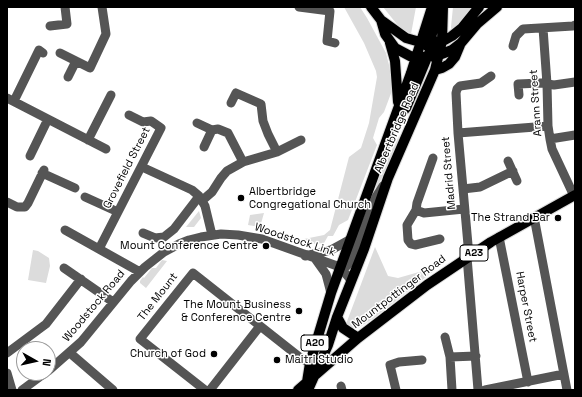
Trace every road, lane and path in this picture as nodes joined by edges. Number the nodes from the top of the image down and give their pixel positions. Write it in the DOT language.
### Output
graph roads {
  1 [pos="65,7"];
  2 [pos="102,7"];
  3 [pos="299,7"];
  4 [pos="371,7"];
  5 [pos="432,7"];
  6 [pos="439,7"];
  7 [pos="443,7"];
  8 [pos="480,7"];
  9 [pos="497,7"];
  10 [pos="332,9"];
  11 [pos="381,20"];
  12 [pos="575,25"];
  13 [pos="50,26"];
  14 [pos="543,28"];
  15 [pos="442,41"];
  16 [pos="335,43"];
  17 [pos="390,43"];
  18 [pos="425,43"];
  19 [pos="461,43"];
  20 [pos="513,46"];
  21 [pos="43,53"];
  22 [pos="60,53"];
  23 [pos="439,55"];
  24 [pos="416,57"];
  25 [pos="427,57"];
  26 [pos="76,61"];
  27 [pos="435,70"];
  28 [pos="491,76"];
  29 [pos="68,77"];
  30 [pos="575,82"];
  31 [pos="547,84"];
  32 [pos="110,94"];
  33 [pos="519,95"];
  34 [pos="10,100"];
  35 [pos="231,103"];
  36 [pos="399,106"];
  37 [pos="129,115"];
  38 [pos="48,119"];
  39 [pos="197,122"];
  40 [pos="392,124"];
  41 [pos="548,126"];
  42 [pos="212,130"];
  43 [pos="458,133"];
  44 [pos="575,135"];
  45 [pos="550,139"];
  46 [pos="88,140"];
  47 [pos="301,140"];
  48 [pos="204,147"];
  49 [pos="106,149"];
  50 [pos="278,152"];
  51 [pos="30,156"];
  52 [pos="433,158"];
  53 [pos="508,161"];
  54 [pos="243,162"];
  55 [pos="142,167"];
  56 [pos="513,171"];
  57 [pos="388,178"];
  58 [pos="518,181"];
  59 [pos="75,188"];
  60 [pos="463,189"];
  61 [pos="574,196"];
  62 [pos="85,197"];
  63 [pos="201,199"];
  64 [pos="7,202"];
  65 [pos="464,209"];
  66 [pos="416,210"];
  67 [pos="118,212"];
  68 [pos="534,217"];
  69 [pos="143,233"];
  70 [pos="68,234"];
  71 [pos="212,235"];
  72 [pos="499,237"];
  73 [pos="440,239"];
  74 [pos="351,240"];
  75 [pos="99,249"];
  76 [pos="305,256"];
  77 [pos="468,256"];
  78 [pos="316,260"];
  79 [pos="340,267"];
  80 [pos="64,268"];
  81 [pos="140,272"];
  82 [pos="81,279"];
  83 [pos="352,280"];
  84 [pos="331,293"];
  85 [pos="114,302"];
  86 [pos="336,318"];
  87 [pos="260,326"];
  88 [pos="445,337"];
  89 [pos="358,338"];
  90 [pos="7,353"];
  91 [pos="70,353"];
  92 [pos="476,356"];
  93 [pos="450,357"];
  94 [pos="422,360"];
  95 [pos="312,362"];
  96 [pos="56,364"];
  97 [pos="7,373"];
  98 [pos="564,374"];
  99 [pos="34,381"];
  100 [pos="309,384"];
  101 [pos="524,385"];
  102 [pos="102,387"];
  103 [pos="12,390"];
  104 [pos="22,390"];
  105 [pos="113,390"];
  106 [pos="205,390"];
  107 [pos="210,390"];
  108 [pos="298,390"];
  109 [pos="396,390"];
  110 [pos="452,390"];
  111 [pos="478,390"];
  112 [pos="485,390"];
  113 [pos="567,390"];
  1 -- 13 [label="street"];
  2 -- 26 [label="street"];
  3 -- 10 [label="street"];
  4 -- 11 [label="main road"];
  5 -- 18 [label="main road"];
  6 -- 18 [label="main road"];
  7 -- 15 [label="main road, Albertbridge Road / A20"];
  8 -- 15 [label="main road"];
  9 -- 19 [label="main road"];
  10 -- 16 [label="street"];
  11 -- 17 [label="main road"];
  11 -- 18 [label="main road"];
  12 -- 14 [label="street"];
  14 -- 20 [label="street"];
  14 -- 31 [label="street, Arann Street"];
  15 -- 18 [label="main road"];
  15 -- 23 [label="main road, Albertbridge Road / A20"];
  15 -- 25 [label="main road"];
  17 -- 24 [label="main road"];
  17 -- 36 [label="main road"];
  18 -- 24 [label="main road"];
  19 -- 23 [label="main road"];
  19 -- 27 [label="main road"];
  21 -- 34 [label="street"];
  22 -- 26 [label="street"];
  23 -- 25 [label="main road"];
  23 -- 27 [label="main road, Albertbridge Road / A20"];
  24 -- 25 [label="main road"];
  24 -- 36 [label="main road, Albertbridge Road / A20"];
  25 -- 40 [label="main road"];
  26 -- 29 [label="street"];
  27 -- 57 [label="main road, Albertbridge Road / A20"];
  28 -- 43 [label="street, Madrid Street"];
  30 -- 31 [label="street"];
  31 -- 33 [label="street"];
  31 -- 41 [label="street, Arann Street"];
  32 -- 46 [label="street"];
  34 -- 38 [label="street"];
  35 -- 50 [label="street"];
  36 -- 40 [label="main road, Albertbridge Road / A20"];
  37 -- 55 [label="street, Grovefield Street"];
  38 -- 46 [label="street"];
  38 -- 51 [label="street"];
  39 -- 42 [label="street"];
  40 -- 74 [label="main road, Albertbridge Road / A20"];
  41 -- 43 [label="street"];
  41 -- 45 [label="street, Arann Street"];
  42 -- 48 [label="street"];
  42 -- 54 [label="street"];
  43 -- 60 [label="street, Madrid Street"];
  44 -- 45 [label="street"];
  45 -- 61 [label="street, Arann Street"];
  46 -- 49 [label="street"];
  47 -- 50 [label="street"];
  50 -- 54 [label="street"];
  52 -- 66 [label="street"];
  53 -- 56 [label="street"];
  54 -- 63 [label="street"];
  55 -- 63 [label="street"];
  55 -- 67 [label="street, Grovefield Street"];
  56 -- 58 [label="street"];
  56 -- 60 [label="street"];
  57 -- 79 [label="street"];
  57 -- 83 [label="main road, Albertbridge Road / A20"];
  59 -- 64 [label="street"];
  60 -- 65 [label="street, Madrid Street"];
  61 -- 68 [label="main road, Mountpottinger Road / A23"];
  62 -- 67 [label="street"];
  63 -- 69 [label="street"];
  63 -- 71 [label="street"];
  65 -- 66 [label="street"];
  65 -- 77 [label="street, Madrid Street"];
  66 -- 73 [label="street"];
  67 -- 75 [label="street, Grovefield Street"];
  68 -- 72 [label="main road, Mountpottinger Road / A23"];
  68 -- 98 [label="street"];
  70 -- 75 [label="street"];
  71 -- 76 [label="street, Woodstock Link"];
  71 -- 81 [label="street, Woodstock Link"];
  72 -- 77 [label="main road, Mountpottinger Road / A23"];
  72 -- 101 [label="street, Harper Street"];
  74 -- 76 [label="street"];
  74 -- 79 [label="main road, Albertbridge Road / A20"];
  75 -- 81 [label="street"];
  76 -- 78 [label="street, Woodstock Link"];
  77 -- 89 [label="main road, Mountpottinger Road / A23"];
  77 -- 92 [label="street, Madrid Street"];
  78 -- 79 [label="street, Woodstock Link"];
  78 -- 84 [label="street"];
  79 -- 83 [label="street, Woodstock Link"];
  79 -- 84 [label="main road, Albertbridge Road / A20"];
  80 -- 82 [label="street"];
  81 -- 85 [label="street, Woodstock Road"];
  82 -- 85 [label="street"];
  82 -- 90 [label="street"];
  83 -- 86 [label="main road, Albertbridge Road / A20"];
  84 -- 95 [label="main road, Albertbridge Road / A20"];
  85 -- 91 [label="street, Woodstock Road"];
  86 -- 89 [label="main road"];
  86 -- 95 [label="main road"];
  86 -- 100 [label="main road, Albertbridge Road / A20"];
  87 -- 95 [label="street, The Mount"];
  87 -- 106 [label="street, The Mount"];
  87 -- 107 [label="street"];
  88 -- 93 [label="street"];
  89 -- 100 [label="main road, Mountpottinger Road / A23"];
  91 -- 96 [label="street, Woodstock Road"];
  91 -- 102 [label="street"];
  92 -- 93 [label="street"];
  92 -- 111 [label="street, Madrid Street"];
  93 -- 110 [label="street"];
  94 -- 109 [label="street"];
  95 -- 100 [label="main road"];
  97 -- 103 [label="street"];
  98 -- 101 [label="street"];
  98 -- 113 [label="street"];
  99 -- 104 [label="street"];
  100 -- 108 [label="main road, A23"];
  101 -- 112 [label="street"];
  102 -- 105 [label="street"];
}
